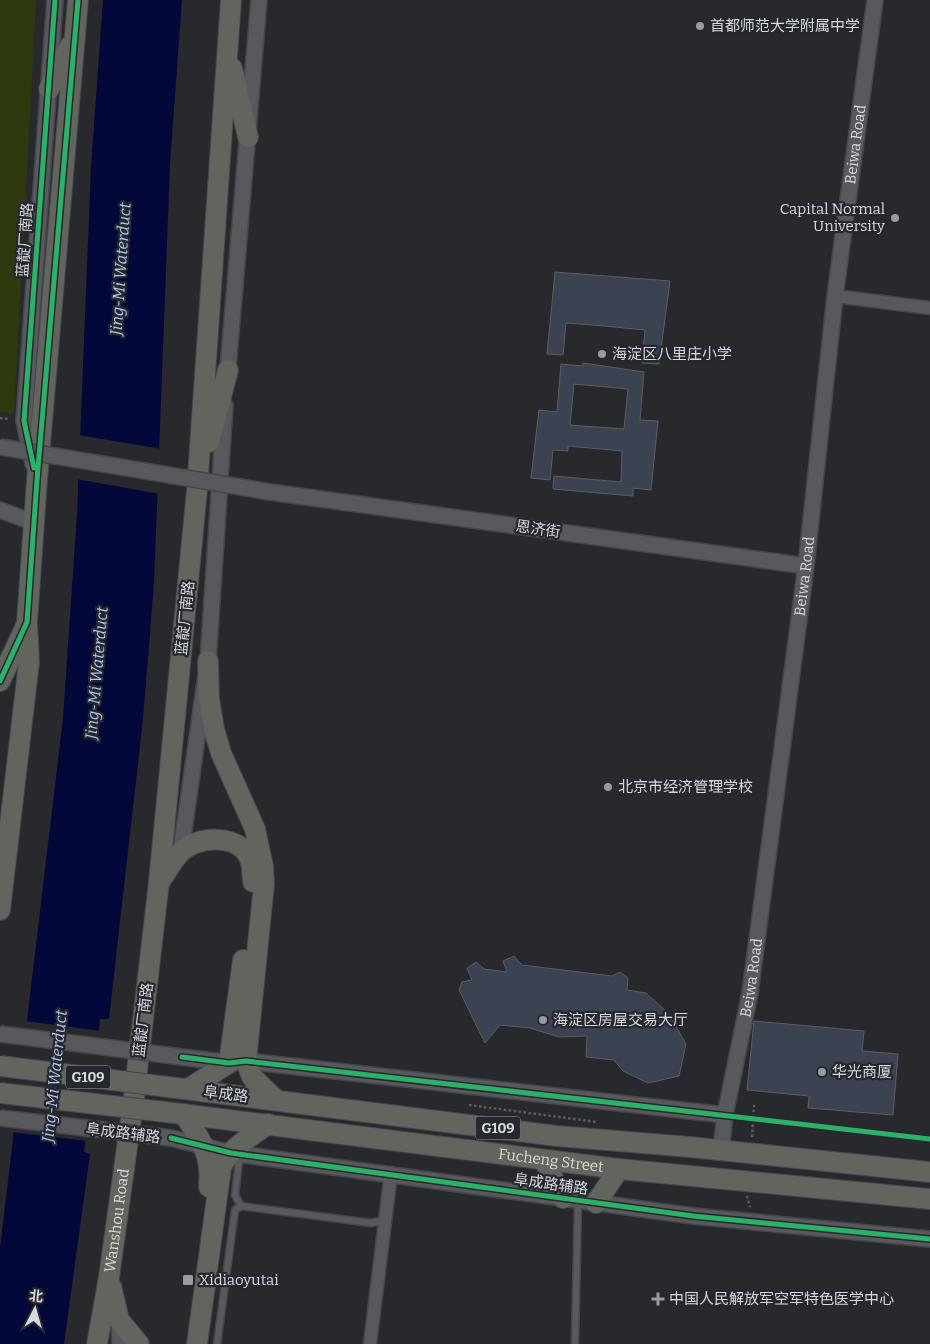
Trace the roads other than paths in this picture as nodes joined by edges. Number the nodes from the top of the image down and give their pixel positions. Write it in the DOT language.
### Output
graph roads {
  1 [pos="55,0"];
  2 [pos="78,0"];
  3 [pos="231,0"];
  4 [pos="259,0"];
  5 [pos="875,0"];
  6 [pos="76,35"];
  7 [pos="227,47"];
  8 [pos="49,89"];
  9 [pos="248,137"];
  10 [pos="835,296"];
  11 [pos="930,308"];
  12 [pos="228,370"];
  13 [pos="0,447"];
  14 [pos="37,480"];
  15 [pos="197,490"];
  16 [pos="0,510"];
  17 [pos="35,523"];
  18 [pos="806,566"];
  19 [pos="28,622"];
  20 [pos="208,661"];
  21 [pos="0,681"];
  22 [pos="3,848"];
  23 [pos="181,851"];
  24 [pos="159,882"];
  25 [pos="0,910"];
  26 [pos="0,1034"];
  27 [pos="237,1062"];
  28 [pos="0,1066"];
  29 [pos="182,1089"];
  30 [pos="0,1093"];
  31 [pos="134,1097"];
  32 [pos="276,1100"];
  33 [pos="179,1113"];
  34 [pos="725,1115"];
  35 [pos="0,1118"];
  36 [pos="268,1124"];
  37 [pos="204,1145"];
  38 [pos="721,1150"];
  39 [pos="232,1153"];
  40 [pos="544,1160"];
  41 [pos="619,1169"];
  42 [pos="930,1172"];
  43 [pos="390,1174"];
  44 [pos="930,1199"];
  45 [pos="579,1200"];
  46 [pos="241,1206"];
  47 [pos="386,1214"];
  48 [pos="930,1239"];
  49 [pos="109,1277"];
  50 [pos="119,1320"];
  51 [pos="97,1344"];
  52 [pos="120,1344"];
  53 [pos="138,1344"];
  54 [pos="187,1344"];
  55 [pos="197,1344"];
  56 [pos="217,1344"];
  57 [pos="370,1344"];
  58 [pos="575,1344"];
  1 -- 8 [label="street, 蓝靛厂南路"];
  2 -- 6 [label="highway, 蓝靛厂南路"];
  3 -- 7 [label="highway, 蓝靛厂南路"];
  4 -- 9 [label="street, 蓝靛厂南路"];
  5 -- 10 [label="street, Beiwa Road"];
  6 -- 8 [label="highway"];
  6 -- 14 [label="highway, 蓝靛厂南路"];
  7 -- 9 [label="highway"];
  7 -- 15 [label="highway, 蓝靛厂南路"];
  8 -- 14 [label="street, 蓝靛厂南路"];
  9 -- 12 [label="street, 蓝靛厂南路"];
  10 -- 11 [label="street"];
  10 -- 18 [label="street, Beiwa Road"];
  12 -- 15 [label="highway"];
  12 -- 20 [label="street, 蓝靛厂南路"];
  13 -- 18 [label="street, 恩济街, bridge"];
  14 -- 17 [label="highway, 蓝靛厂南路"];
  15 -- 24 [label="highway, 蓝靛厂南路"];
  16 -- 17 [label="street"];
  17 -- 19 [label="highway, 蓝靛厂南路"];
  18 -- 34 [label="street, Beiwa Road"];
  19 -- 21 [label="highway"];
  19 -- 22 [label="highway, 蓝靛厂南路"];
  20 -- 23 [label="street, 蓝靛厂南路"];
  20 -- 27 [label="highway"];
  22 -- 25 [label="highway, 蓝靛厂南路"];
  23 -- 24 [label="highway"];
  23 -- 27 [label="highway"];
  24 -- 31 [label="highway, 蓝靛厂南路"];
  26 -- 27 [label="street, bridge"];
  27 -- 29 [label="highway"];
  27 -- 32 [label="highway"];
  27 -- 34 [label="street"];
  28 -- 29 [label="highway, G109, bridge"];
  29 -- 32 [label="highway, 阜成路 / G109"];
  30 -- 33 [label="highway, G109, bridge"];
  31 -- 49 [label="highway, Wanshou Road"];
  32 -- 38 [label="highway, Fucheng Street / G109"];
  33 -- 36 [label="highway, Fucheng Street / G109"];
  33 -- 37 [label="highway"];
  34 -- 38 [label="street, Beiwa Road"];
  35 -- 37 [label="street, 阜成路辅路, bridge"];
  36 -- 39 [label="highway"];
  36 -- 40 [label="highway, Fucheng Street / G109"];
  37 -- 39 [label="street, 阜成路辅路"];
  37 -- 54 [label="highway"];
  38 -- 42 [label="highway, Fucheng Street / G109"];
  39 -- 43 [label="street, 阜成路辅路"];
  39 -- 46 [label="lane"];
  39 -- 55 [label="highway"];
  40 -- 41 [label="highway, Fucheng Street / G109"];
  40 -- 45 [label="highway"];
  41 -- 44 [label="highway, Fucheng Street / G109"];
  41 -- 45 [label="highway"];
  43 -- 45 [label="street, 阜成路辅路"];
  43 -- 47 [label="street"];
  45 -- 48 [label="street, 阜成路辅路"];
  45 -- 58 [label="lane"];
  46 -- 47 [label="lane"];
  46 -- 56 [label="lane"];
  47 -- 57 [label="street"];
  49 -- 50 [label="highway"];
  49 -- 51 [label="highway, Wanshou Road"];
  50 -- 52 [label="street"];
  50 -- 53 [label="highway"];
}
